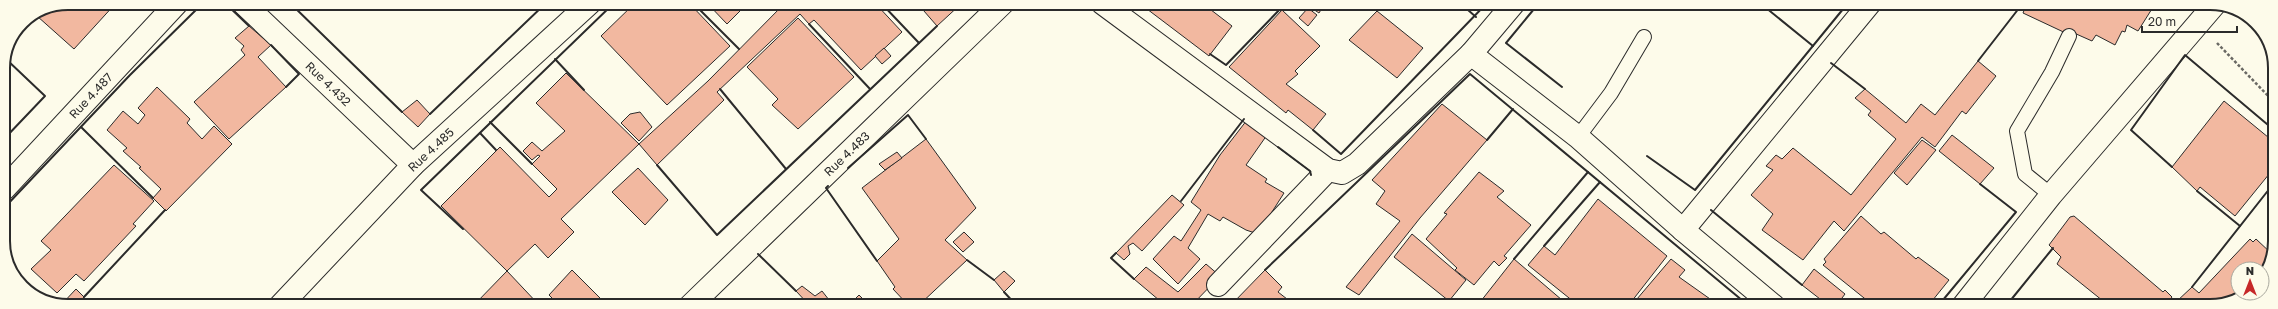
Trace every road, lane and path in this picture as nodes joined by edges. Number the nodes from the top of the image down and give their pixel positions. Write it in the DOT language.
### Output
graph roads {
  1 [pos="170,10"];
  2 [pos="250,10"];
  3 [pos="582,10"];
  4 [pos="996,10"];
  5 [pos="1111,10"];
  6 [pos="1508,10"];
  7 [pos="1864,10"];
  8 [pos="2210,10"];
  9 [pos="2198,23"];
  10 [pos="2069,36"];
  11 [pos="1644,37"];
  12 [pos="1471,54"];
  13 [pos="2268,96"];
  14 [pos="1578,137"];
  15 [pos="414,165"];
  16 [pos="1328,170"];
  17 [pos="10,183"];
  18 [pos="2051,195"];
  19 [pos="1683,230"];
  20 [pos="1218,285"];
  21 [pos="287,299"];
  22 [pos="697,299"];
  23 [pos="1766,299"];
  24 [pos="1969,299"];
  1 -- 17 [label="street, Rue 4.487"];
  2 -- 15 [label="street, Rue 4.432"];
  3 -- 15 [label="street, Rue 4.485"];
  4 -- 22 [label="street, Rue 4.483"];
  5 -- 16 [label="street"];
  6 -- 12 [label="street"];
  7 -- 19 [label="street"];
  8 -- 9 [label="street"];
  9 -- 13 [label="path"];
  9 -- 18 [label="street"];
  10 -- 18 [label="lane"];
  11 -- 14 [label="lane"];
  12 -- 14 [label="street"];
  12 -- 16 [label="street"];
  14 -- 19 [label="street"];
  15 -- 21 [label="street, Rue 4.485"];
  16 -- 20 [label="street"];
  18 -- 24 [label="street"];
  19 -- 23 [label="street"];
}
